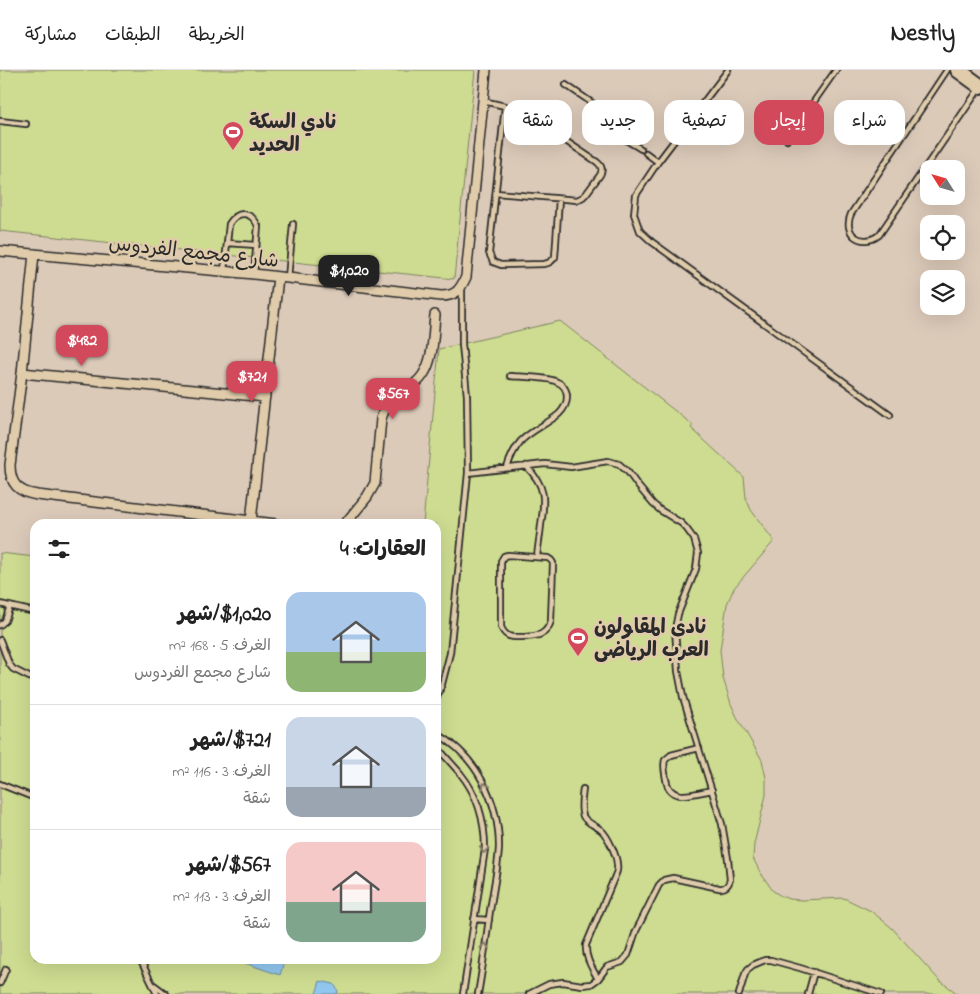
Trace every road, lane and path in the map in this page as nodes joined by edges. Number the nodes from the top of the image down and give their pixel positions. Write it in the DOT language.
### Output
graph roads {
  1 [pos="486,70"];
  2 [pos="728,70"];
  3 [pos="836,70"];
  4 [pos="947,70"];
  5 [pos="958,70"];
  6 [pos="566,85"];
  7 [pos="980,87"];
  8 [pos="815,100"];
  9 [pos="483,101"];
  10 [pos="504,106"];
  11 [pos="504,116"];
  12 [pos="0,121"];
  13 [pos="26,124"];
  14 [pos="572,145"];
  15 [pos="641,149"];
  16 [pos="646,153"];
  17 [pos="658,162"];
  18 [pos="496,193"];
  19 [pos="559,199"];
  20 [pos="293,224"];
  21 [pos="227,243"];
  22 [pos="256,246"];
  23 [pos="0,251"];
  24 [pos="34,254"];
  25 [pos="224,271"];
  26 [pos="254,274"];
  27 [pos="283,277"];
  28 [pos="462,286"];
  29 [pos="436,315"];
  30 [pos="22,373"];
  31 [pos="510,376"];
  32 [pos="265,397"];
  33 [pos="890,415"];
  34 [pos="526,466"];
  35 [pos="507,468"];
  36 [pos="468,473"];
  37 [pos="235,519"];
  38 [pos="251,519"];
  39 [pos="349,519"];
  40 [pos="537,557"];
  41 [pos="0,604"];
  42 [pos="10,606"];
  43 [pos="30,611"];
  44 [pos="0,625"];
  45 [pos="0,640"];
  46 [pos="30,678"];
  47 [pos="441,687"];
  48 [pos="441,736"];
  49 [pos="699,748"];
  50 [pos="441,752"];
  51 [pos="0,784"];
  52 [pos="583,789"];
  53 [pos="712,790"];
  54 [pos="30,796"];
  55 [pos="474,919"];
  56 [pos="489,920"];
  57 [pos="142,964"];
  58 [pos="6,969"];
  59 [pos="814,972"];
  60 [pos="598,979"];
  61 [pos="0,983"];
  62 [pos="153,985"];
  63 [pos="157,994"];
  64 [pos="166,994"];
  65 [pos="464,994"];
  66 [pos="478,994"];
  67 [pos="529,994"];
  68 [pos="739,994"];
  69 [pos="808,994"];
  70 [pos="881,994"];
  1 -- 9 [label="street"];
  2 -- 17 [label="lane"];
  3 -- 8 [label="lane"];
  4 -- 7 [label="lane"];
  5 -- 7 [label="highway"];
  6 -- 15 [label="lane"];
  9 -- 10 [label="lane"];
  9 -- 28 [label="street"];
  11 -- 18 [label="lane"];
  12 -- 13 [label="lane"];
  14 -- 19 [label="lane"];
  16 -- 17 [label="lane"];
  17 -- 33 [label="lane"];
  18 -- 19 [label="lane"];
  18 -- 19 [label="lane"];
  20 -- 27 [label="lane"];
  21 -- 22 [label="lane"];
  21 -- 22 [label="lane"];
  21 -- 25 [label="lane"];
  22 -- 26 [label="lane"];
  23 -- 24 [label="street, شارع مجمع الفردوس"];
  24 -- 25 [label="street, شارع مجمع الفردوس"];
  24 -- 30 [label="street"];
  25 -- 26 [label="street, شارع مجمع الفردوس"];
  26 -- 27 [label="street, شارع مجمع الفردوس"];
  27 -- 28 [label="street, شارع مجمع الفردوس"];
  27 -- 32 [label="street"];
  28 -- 36 [label="lane"];
  29 -- 39 [label="street"];
  30 -- 32 [label="street"];
  30 -- 37 [label="street"];
  31 -- 35 [label="lane"];
  32 -- 38 [label="street"];
  34 -- 35 [label="lane"];
  34 -- 40 [label="lane"];
  34 -- 49 [label="lane"];
  35 -- 36 [label="lane"];
  36 -- 47 [label="lane"];
  40 -- 40 [label="lane"];
  41 -- 42 [label="lane"];
  42 -- 43 [label="lane"];
  42 -- 44 [label="lane"];
  45 -- 46 [label="lane"];
  56 -- 48 [label="lane, one-way"];
  49 -- 53 [label="lane"];
  49 -- 53 [label="lane"];
  50 -- 55 [label="lane, one-way"];
  51 -- 54 [label="lane"];
  52 -- 60 [label="lane"];
  53 -- 60 [label="lane"];
  55 -- 56 [label="lane"];
  55 -- 65 [label="lane"];
  66 -- 56 [label="lane, one-way"];
  57 -- 62 [label="lane"];
  58 -- 61 [label="lane"];
  59 -- 68 [label="lane"];
  59 -- 69 [label="lane"];
  59 -- 70 [label="lane"];
  60 -- 67 [label="lane"];
  62 -- 63 [label="lane"];
  62 -- 64 [label="lane"];
}
